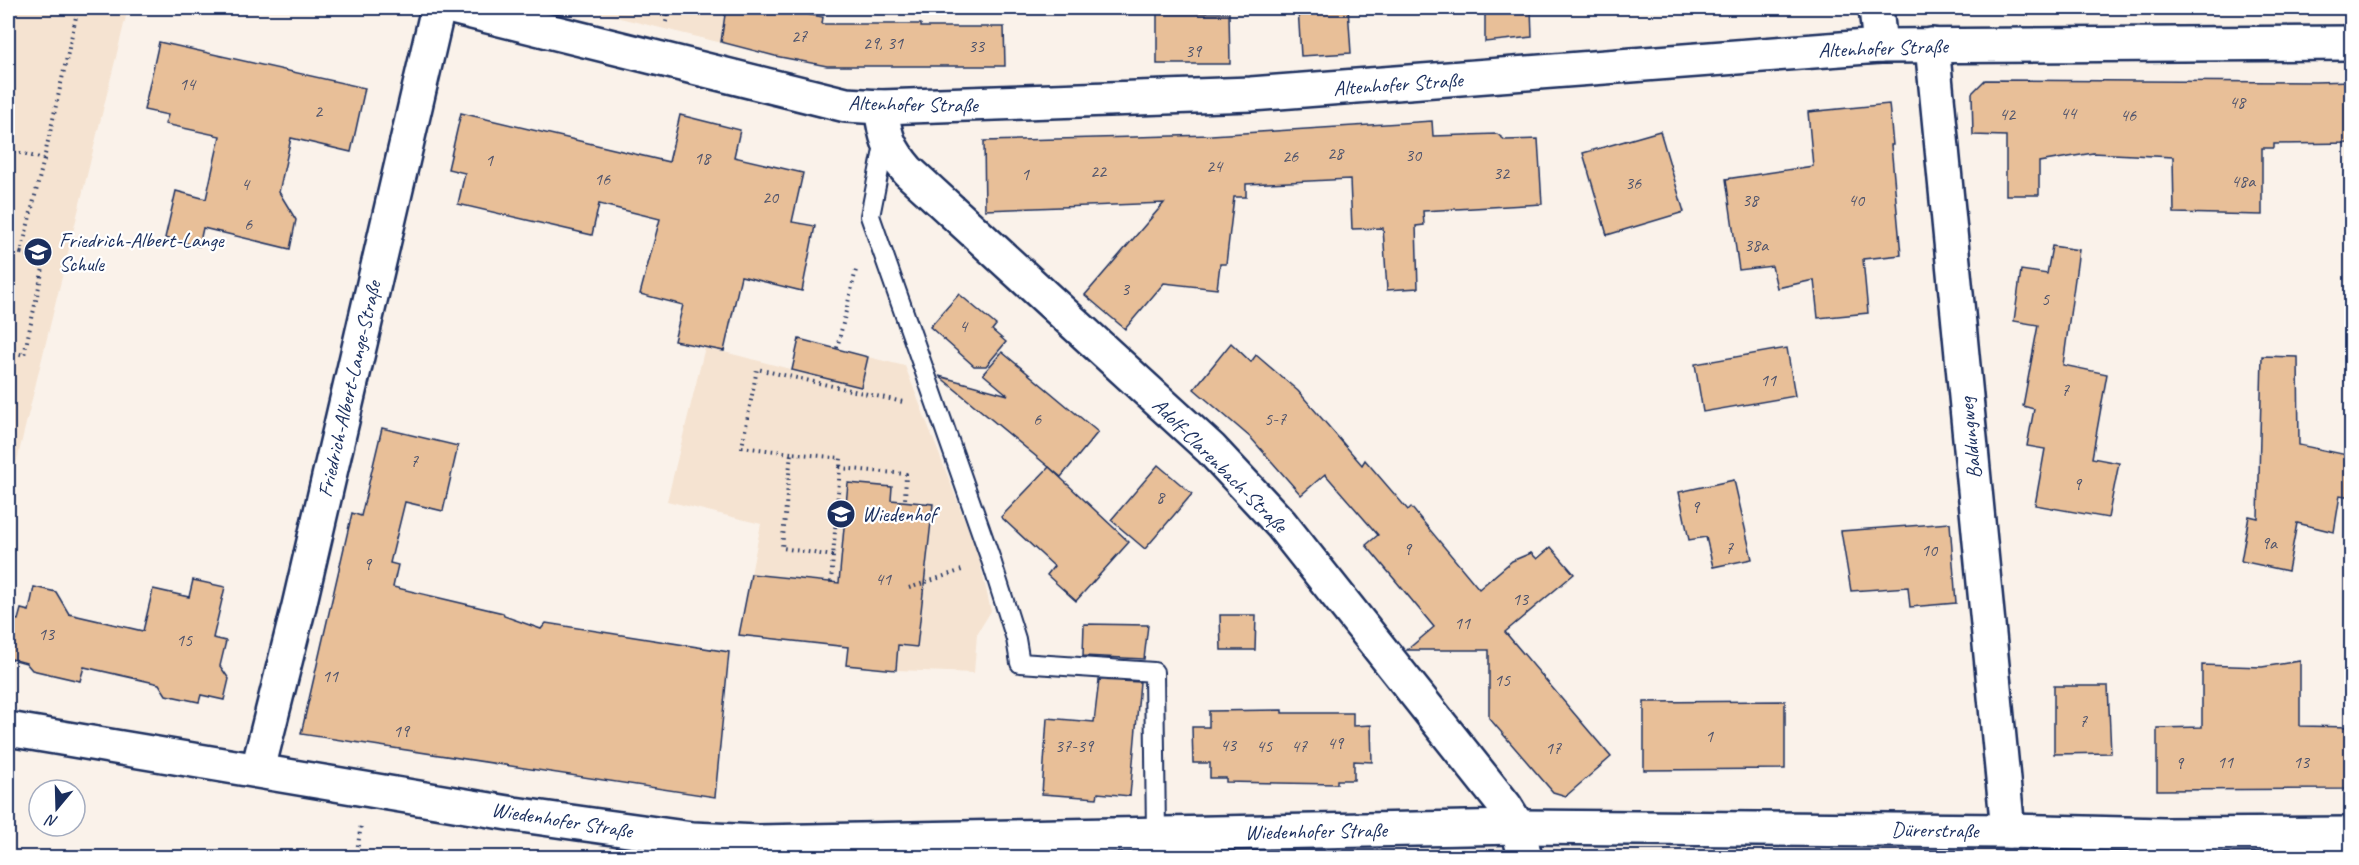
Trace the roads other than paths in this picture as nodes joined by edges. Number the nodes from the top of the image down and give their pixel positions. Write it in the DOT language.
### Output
graph roads {
  1 [pos="438,8"];
  2 [pos="456,8"];
  3 [pos="1876,8"];
  4 [pos="2352,43"];
  5 [pos="1932,45"];
  6 [pos="1880,46"];
  7 [pos="883,123"];
  8 [pos="8,729"];
  9 [pos="258,769"];
  10 [pos="2008,831"];
  11 [pos="1156,834"];
  12 [pos="2352,834"];
  13 [pos="1522,842"];
  1 -- 9 [label="street, Friedrich-Albert-Lange-Straße"];
  2 -- 7 [label="street, Altenhofer Straße"];
  3 -- 6 [label="street"];
  4 -- 5 [label="street, Altenhofer Straße"];
  5 -- 6 [label="street, Altenhofer Straße"];
  5 -- 10 [label="street, Baldungweg"];
  6 -- 7 [label="street, Altenhofer Straße"];
  7 -- 11 [label="lane"];
  7 -- 13 [label="street, Adolf-Clarenbach-Straße"];
  8 -- 9 [label="street, Wiedenhofer Straße"];
  9 -- 11 [label="street, Wiedenhofer Straße"];
  10 -- 12 [label="street, Dürerstraße"];
  10 -- 13 [label="street, Dürerstraße"];
  11 -- 13 [label="street, Wiedenhofer Straße"];
}
